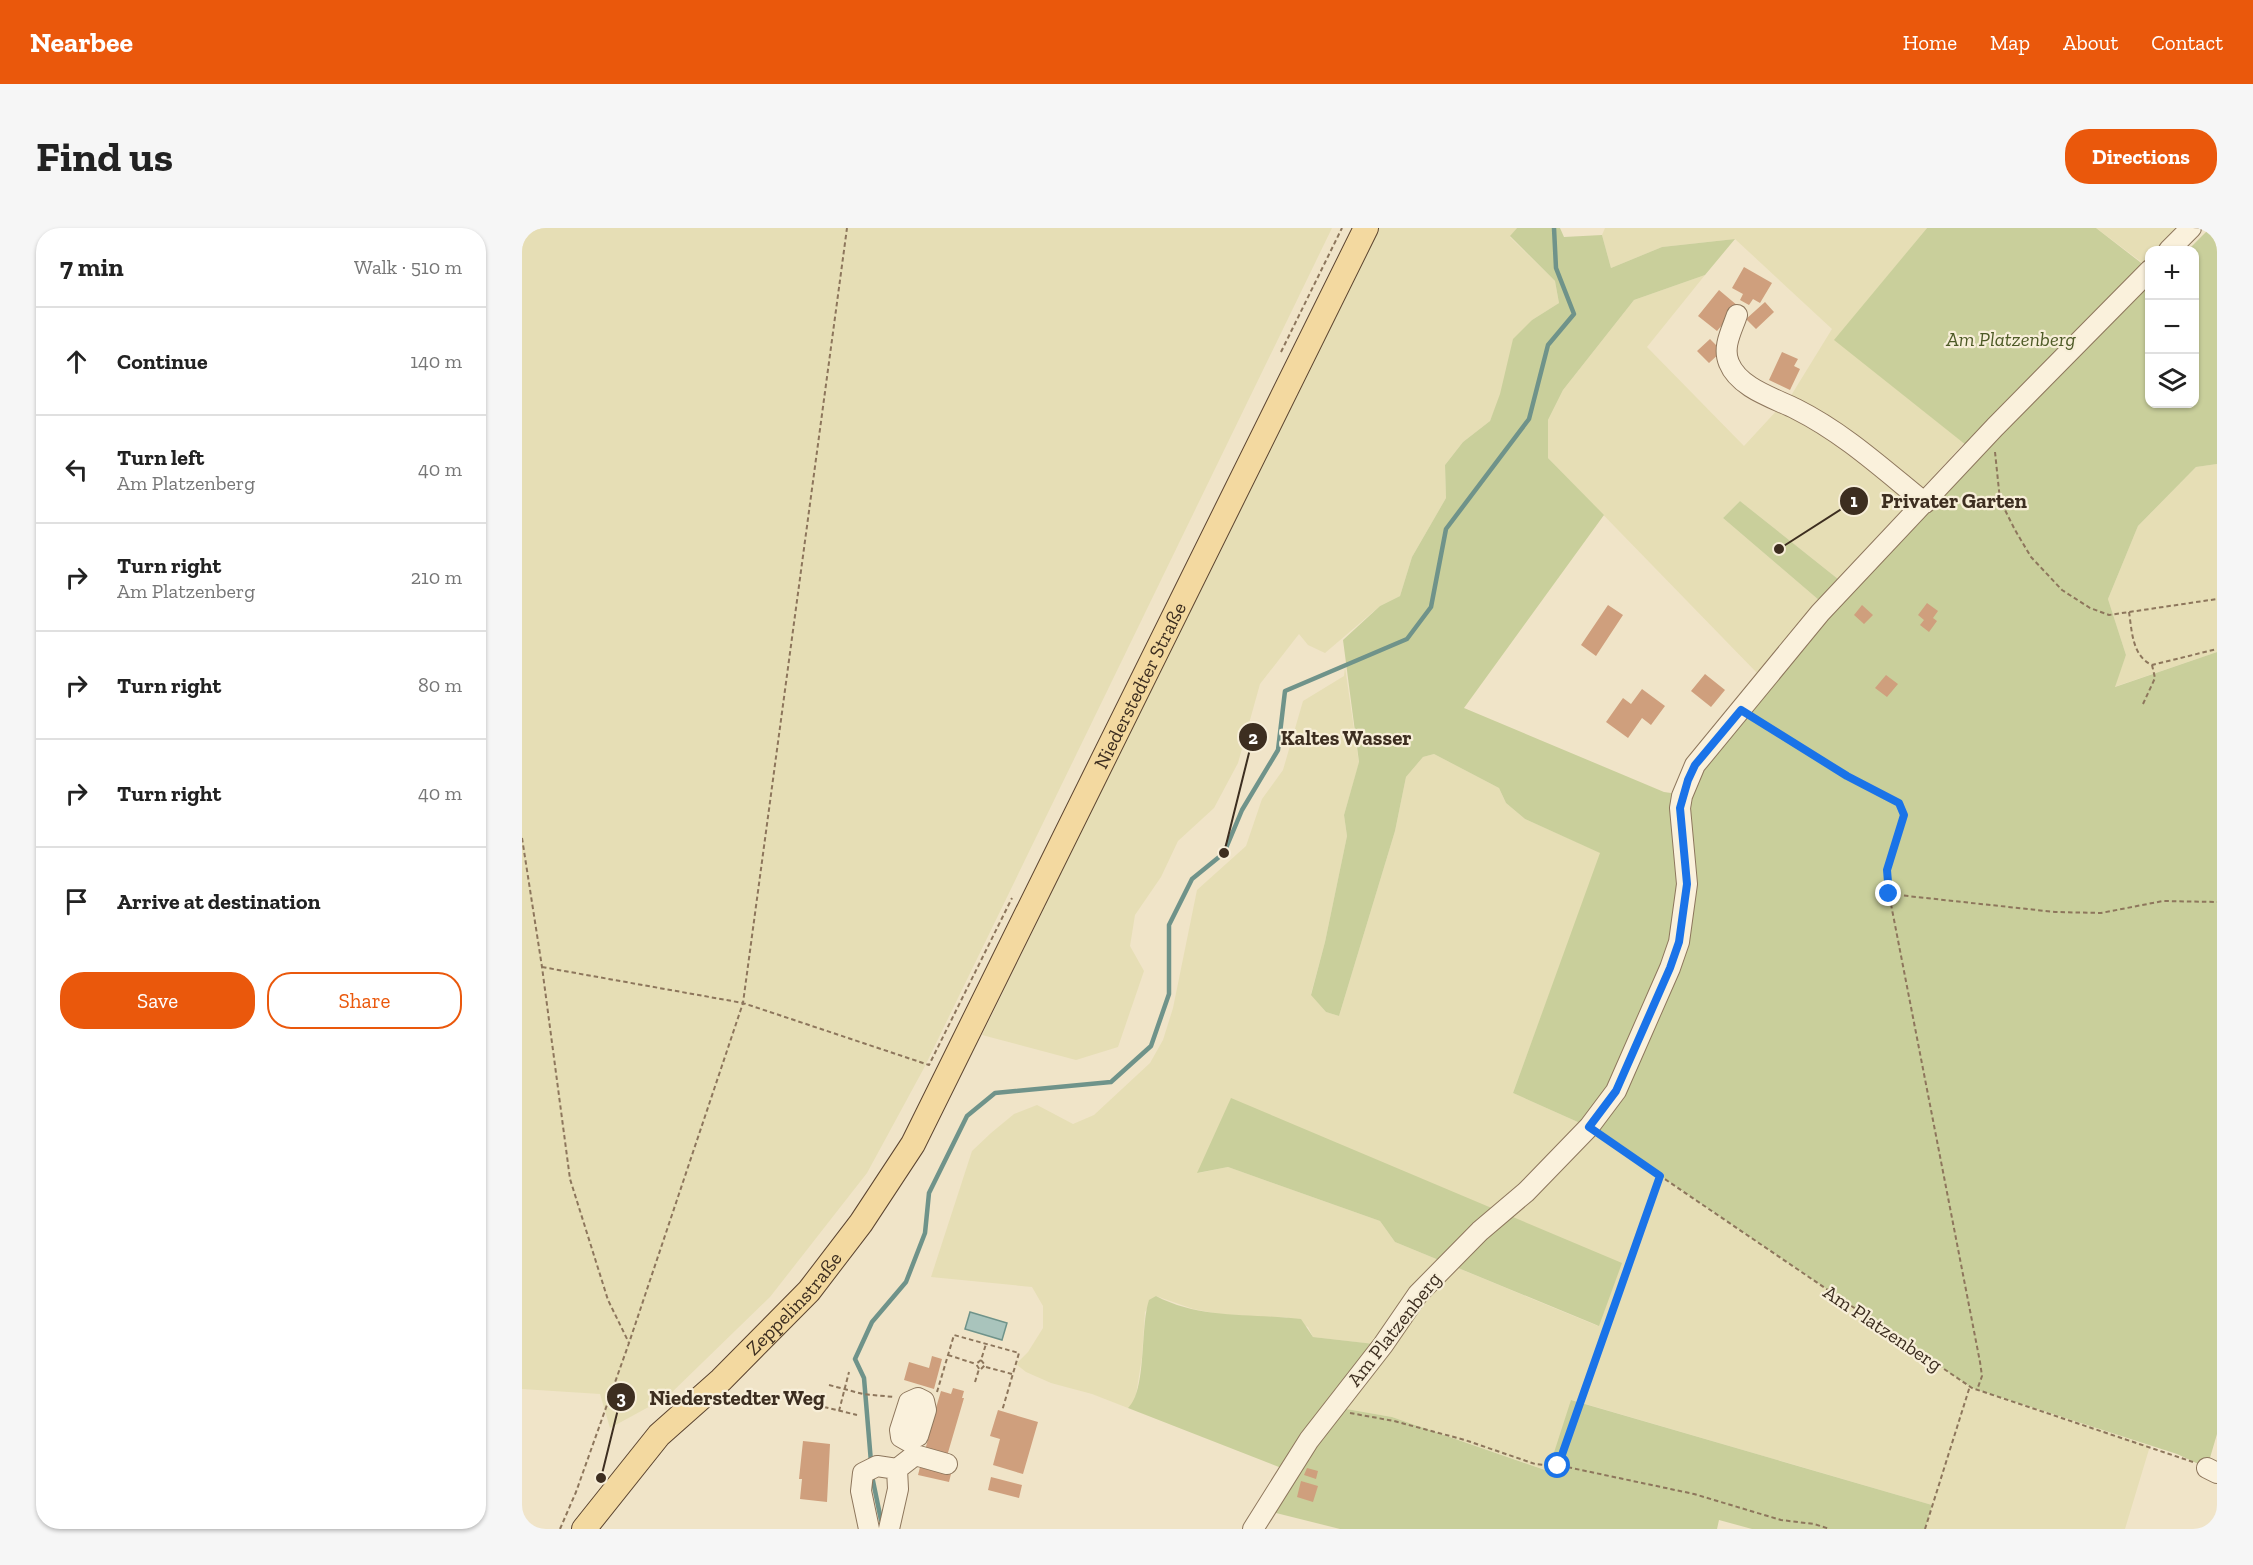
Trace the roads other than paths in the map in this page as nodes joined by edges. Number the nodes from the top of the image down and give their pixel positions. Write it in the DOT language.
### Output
graph roads {
  1 [pos="1366,228"];
  2 [pos="2191,228"];
  3 [pos="2173,246"];
  4 [pos="2145,275"];
  5 [pos="1737,315"];
  6 [pos="1925,503"];
  7 [pos="912,1144"];
  8 [pos="925,1403"];
  9 [pos="914,1448"];
  10 [pos="947,1464"];
  11 [pos="897,1469"];
  12 [pos="584,1529"];
  13 [pos="869,1529"];
  14 [pos="889,1529"];
  15 [pos="1253,1529"];
  1 -- 7 [label="main road, Niederstedter Straße"];
  2 -- 3 [label="lane"];
  4 -- 6 [label="lane, Am Platzenberg"];
  5 -- 6 [label="lane"];
  6 -- 15 [label="lane, Am Platzenberg"];
  7 -- 12 [label="main road, Zeppelinstraße"];
  8 -- 9 [label="lane"];
  9 -- 10 [label="lane"];
  9 -- 11 [label="lane"];
  11 -- 13 [label="lane"];
  11 -- 14 [label="lane"];
}
